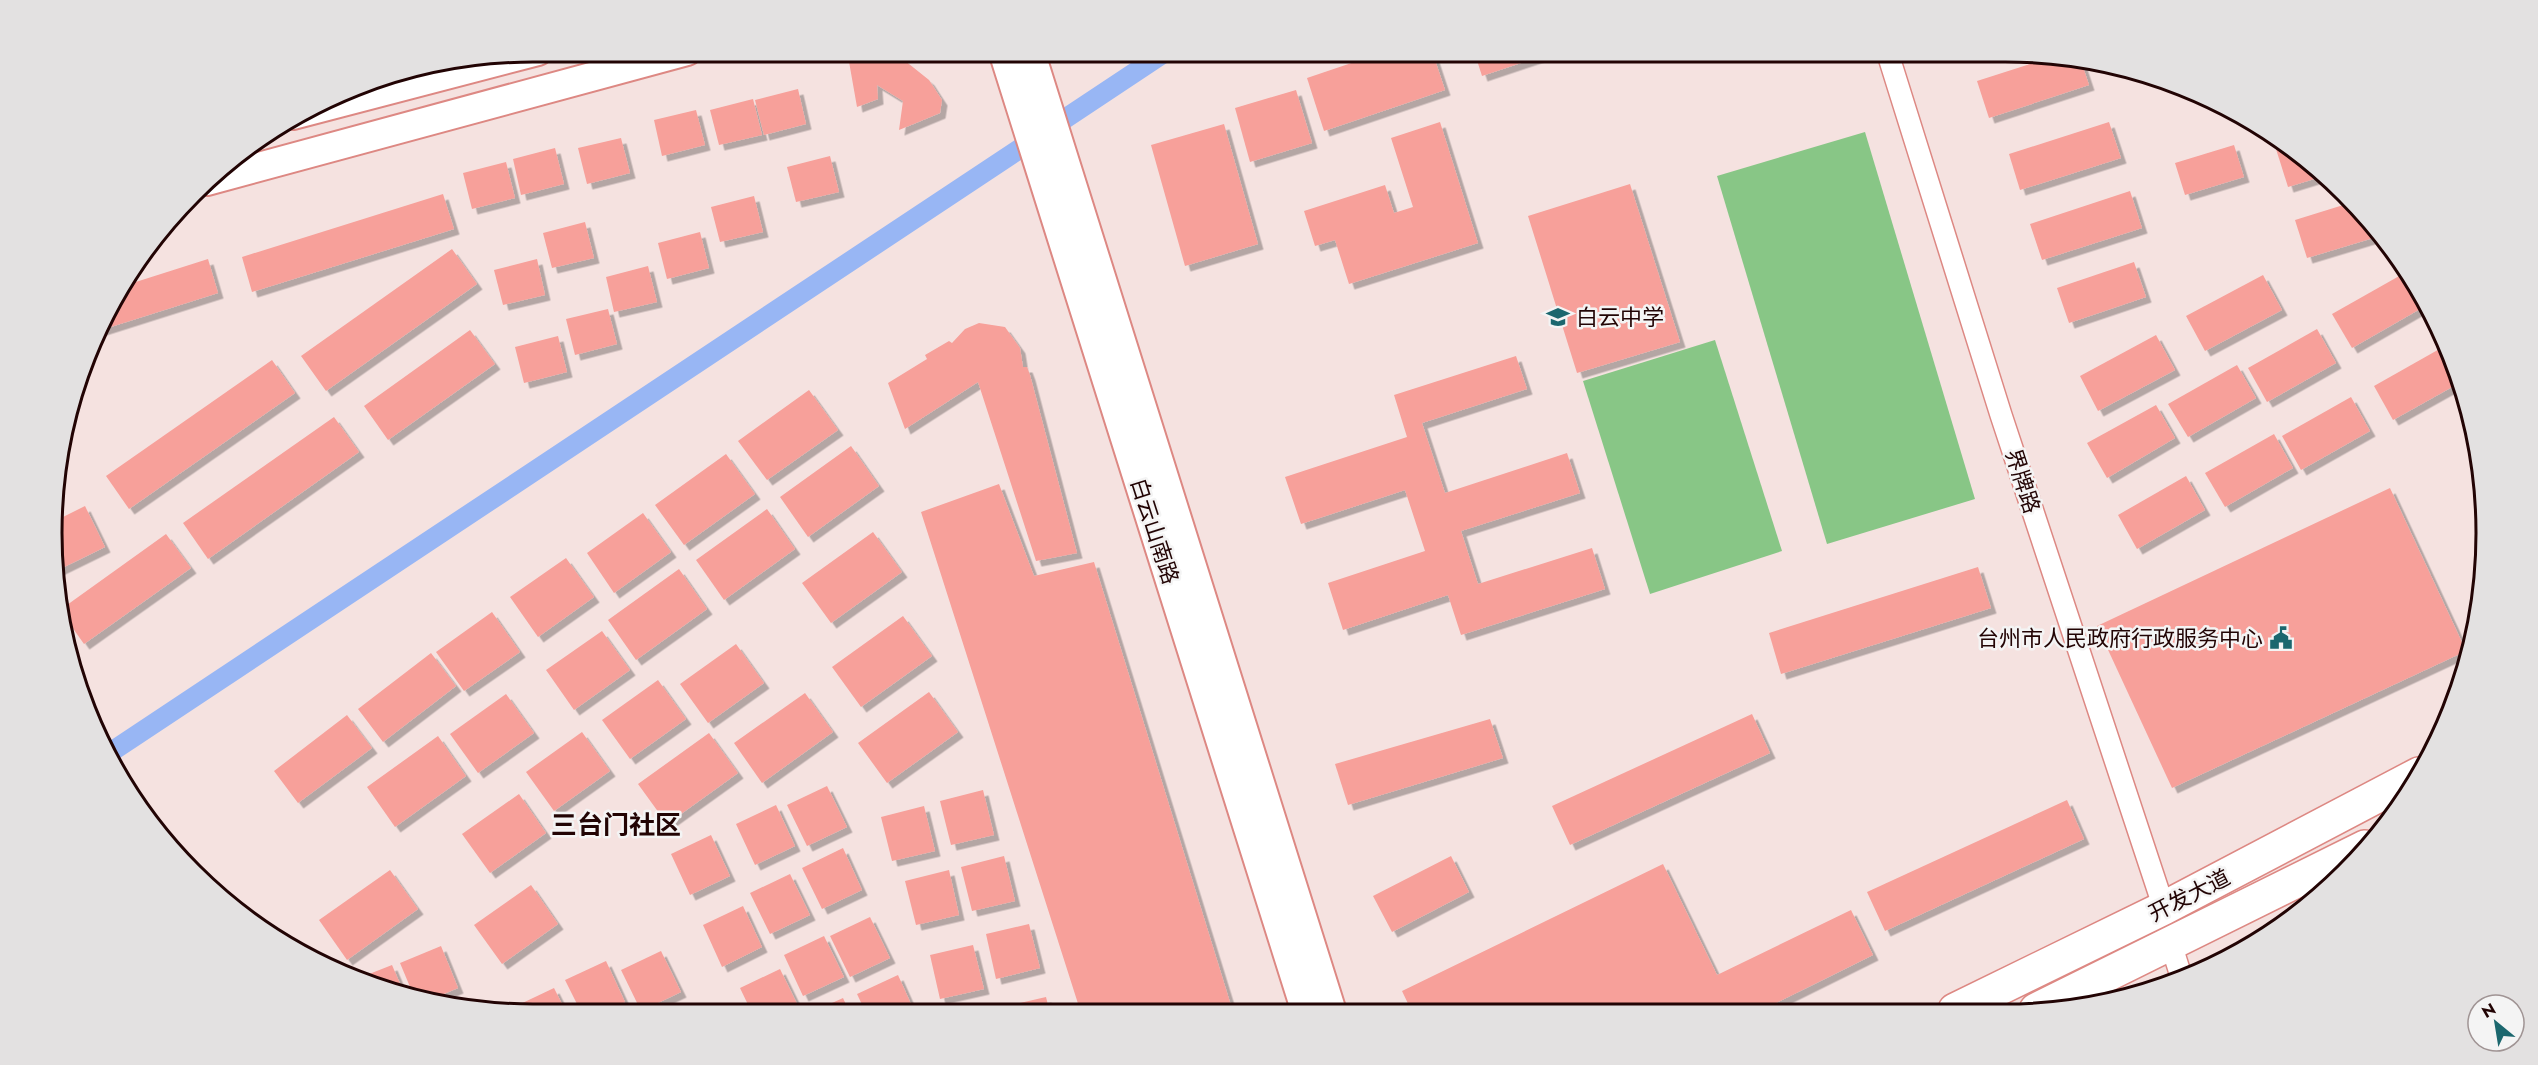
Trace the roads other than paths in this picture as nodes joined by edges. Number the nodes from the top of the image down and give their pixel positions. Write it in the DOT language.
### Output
graph roads {
  1 [pos="646,62"];
  2 [pos="1010,62"];
  3 [pos="1030,62"];
  4 [pos="1890,62"];
  5 [pos="486,65"];
  6 [pos="1032,98"];
  7 [pos="339,103"];
  8 [pos="224,176"];
  9 [pos="1057,180"];
  10 [pos="2405,782"];
  11 [pos="2349,855"];
  12 [pos="2164,908"];
  13 [pos="2171,944"];
  14 [pos="2179,971"];
  15 [pos="2056,1000"];
  16 [pos="1304,1004"];
  17 [pos="1329,1004"];
  18 [pos="1967,1004"];
  1 -- 8 [label="main road"];
  2 -- 6 [label="main road, 白云山南路"];
  3 -- 6 [label="main road, 白云山南路"];
  4 -- 12 [label="street, 界牌路"];
  5 -- 7 [label="main road"];
  6 -- 9 [label="main road, 白云山南路"];
  9 -- 16 [label="main road, 白云山南路"];
  9 -- 17 [label="main road, 白云山南路"];
  10 -- 12 [label="main road, 开发大道"];
  11 -- 13 [label="main road, 开发大道"];
  12 -- 18 [label="main road, 开发大道"];
  13 -- 14 [label="street"];
  13 -- 15 [label="main road, 开发大道"];
}
